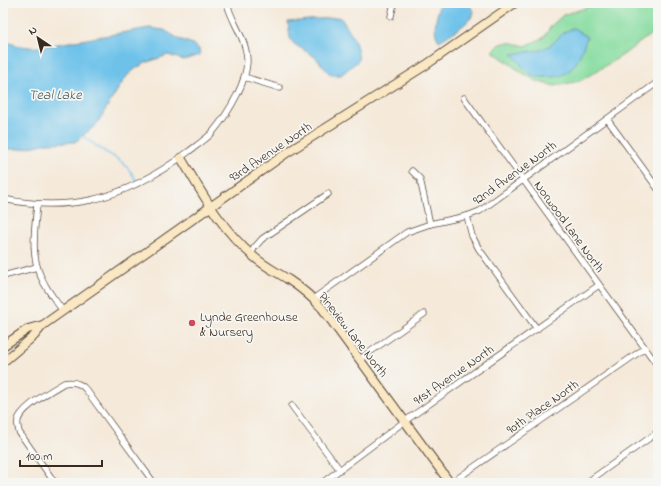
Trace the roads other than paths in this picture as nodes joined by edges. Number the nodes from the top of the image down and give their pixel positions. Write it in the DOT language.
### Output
graph roads {
  1 [pos="227,3"];
  2 [pos="394,3"];
  3 [pos="509,5"];
  4 [pos="391,16"];
  5 [pos="244,77"];
  6 [pos="658,82"];
  7 [pos="280,88"];
  8 [pos="464,98"];
  9 [pos="607,119"];
  10 [pos="180,158"];
  11 [pos="412,171"];
  12 [pos="523,179"];
  13 [pos="658,189"];
  14 [pos="328,194"];
  15 [pos="3,199"];
  16 [pos="37,204"];
  17 [pos="210,207"];
  18 [pos="467,216"];
  19 [pos="430,224"];
  20 [pos="251,255"];
  21 [pos="37,267"];
  22 [pos="3,276"];
  23 [pos="599,285"];
  24 [pos="313,299"];
  25 [pos="63,311"];
  26 [pos="424,314"];
  27 [pos="43,325"];
  28 [pos="537,329"];
  29 [pos="3,346"];
  30 [pos="645,348"];
  31 [pos="360,359"];
  32 [pos="3,362"];
  33 [pos="658,366"];
  34 [pos="292,406"];
  35 [pos="405,421"];
  36 [pos="658,432"];
  37 [pos="340,470"];
  38 [pos="55,483"];
  39 [pos="154,483"];
  40 [pos="322,483"];
  41 [pos="450,483"];
  42 [pos="586,483"];
  1 -- 5 [label="street"];
  2 -- 4 [label="street"];
  3 -- 17 [label="street, 93rd Avenue North"];
  5 -- 7 [label="street"];
  5 -- 10 [label="street"];
  6 -- 9 [label="street, 92nd Avenue North"];
  8 -- 12 [label="street, Norwood Lane North"];
  9 -- 12 [label="street, 92nd Avenue North"];
  9 -- 13 [label="street"];
  10 -- 16 [label="street"];
  10 -- 17 [label="street, Pineview Lane North"];
  11 -- 19 [label="street"];
  12 -- 18 [label="street, 92nd Avenue North"];
  12 -- 23 [label="street, Norwood Lane North"];
  14 -- 20 [label="street"];
  15 -- 16 [label="street"];
  16 -- 21 [label="street"];
  17 -- 20 [label="street, Pineview Lane North"];
  17 -- 25 [label="street, 93rd Avenue North"];
  18 -- 19 [label="street, 92nd Avenue North"];
  18 -- 28 [label="street"];
  19 -- 24 [label="street, 92nd Avenue North"];
  20 -- 24 [label="street, Pineview Lane North"];
  21 -- 22 [label="street"];
  21 -- 25 [label="street"];
  23 -- 28 [label="street, 91st Avenue North"];
  23 -- 30 [label="street, Norwood Lane North"];
  24 -- 31 [label="street, Pineview Lane North"];
  25 -- 27 [label="street, 93rd Avenue North"];
  26 -- 31 [label="street"];
  27 -- 29 [label="street, 93rd Avenue North"];
  27 -- 32 [label="street, 93rd Avenue North"];
  28 -- 35 [label="street, 91st Avenue North"];
  30 -- 33 [label="street, Norwood Lane North"];
  30 -- 41 [label="street, 90th Place North"];
  31 -- 35 [label="street, Pineview Lane North"];
  34 -- 37 [label="street"];
  35 -- 37 [label="street, 91st Avenue North"];
  35 -- 41 [label="street, Pineview Lane North"];
  36 -- 42 [label="street"];
  37 -- 40 [label="street, 91st Avenue North"];
  38 -- 39 [label="street"];
}
